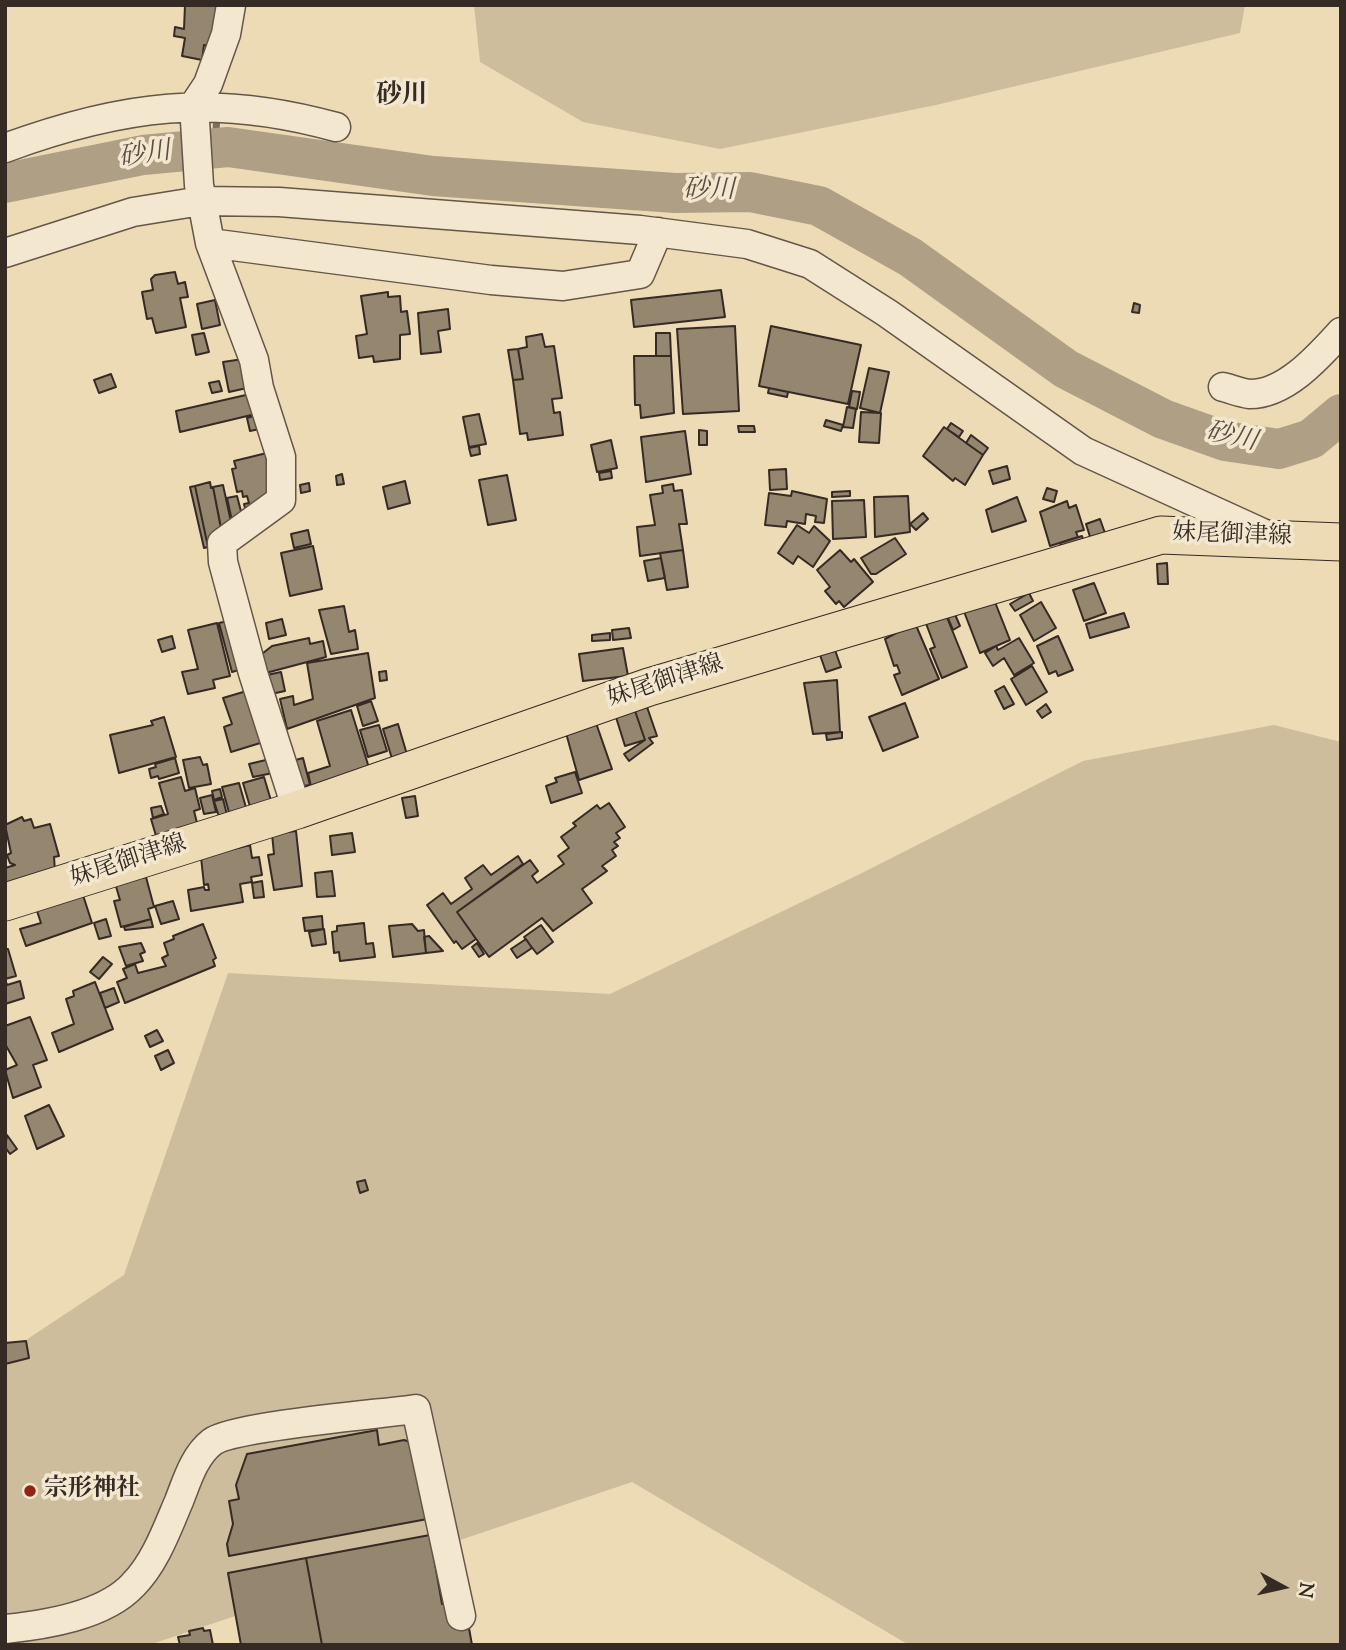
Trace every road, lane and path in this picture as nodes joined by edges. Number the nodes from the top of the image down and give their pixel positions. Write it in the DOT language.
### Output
graph roads {
  1 [pos="231,5"];
  2 [pos="205,108"];
  3 [pos="335,127"];
  4 [pos="5,148"];
  5 [pos="200,193"];
  6 [pos="658,232"];
  7 [pos="210,243"];
  8 [pos="5,253"];
  9 [pos="1341,332"];
  10 [pos="1223,387"];
  11 [pos="1272,538"];
  12 [pos="1341,542"];
  13 [pos="297,810"];
  14 [pos="5,902"];
  15 [pos="461,1616"];
  16 [pos="5,1629"];
  1 -- 2 [label="street"];
  2 -- 3 [label="street"];
  2 -- 4 [label="street"];
  2 -- 5 [label="street"];
  5 -- 6 [label="street"];
  5 -- 7 [label="street"];
  5 -- 8 [label="street"];
  6 -- 7 [label="street"];
  6 -- 11 [label="street"];
  7 -- 13 [label="street"];
  9 -- 10 [label="street"];
  11 -- 12 [label="main road, 妹尾御津線"];
  11 -- 13 [label="main road, 妹尾御津線"];
  13 -- 14 [label="main road, 妹尾御津線"];
  15 -- 16 [label="street"];
}
